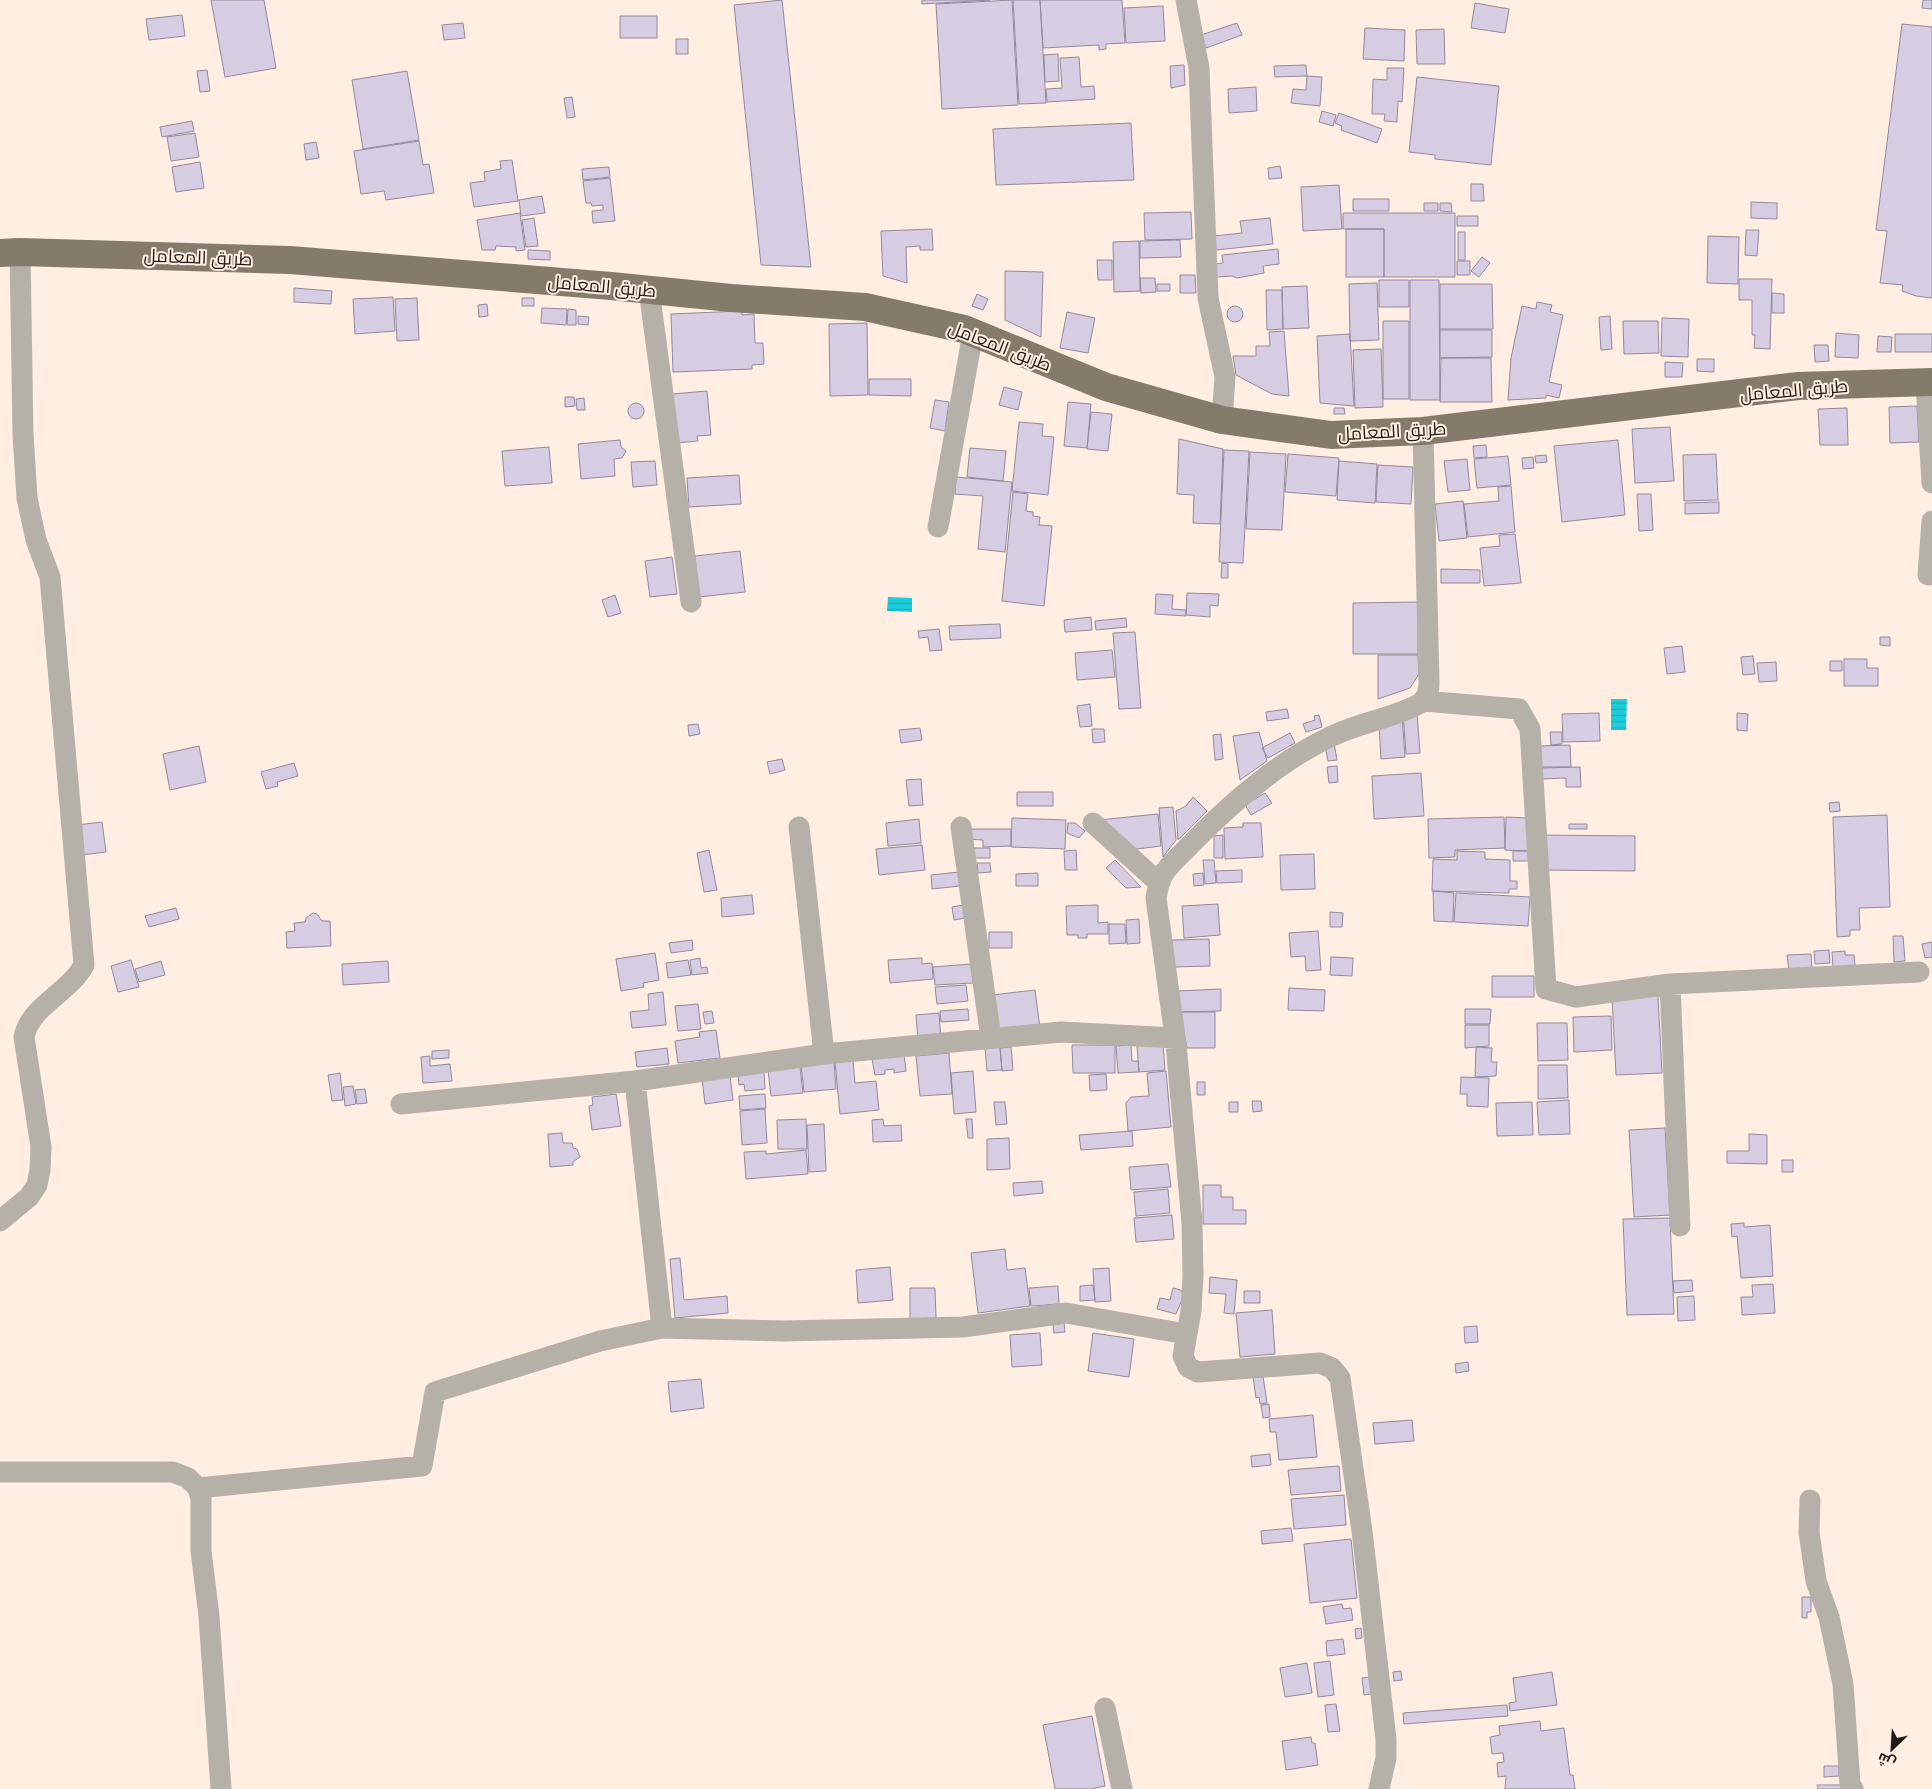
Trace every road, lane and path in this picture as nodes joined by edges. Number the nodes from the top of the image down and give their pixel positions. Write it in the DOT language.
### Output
graph roads {
  1 [pos="1186,0"];
  2 [pos="10,253"];
  3 [pos="649,290"];
  4 [pos="972,332"];
  5 [pos="1929,382"];
  6 [pos="1222,420"];
  7 [pos="1423,431"];
  8 [pos="1932,482"];
  9 [pos="1932,521"];
  10 [pos="938,527"];
  11 [pos="1928,575"];
  12 [pos="691,602"];
  13 [pos="1423,701"];
  14 [pos="1093,823"];
  15 [pos="799,827"];
  16 [pos="961,827"];
  17 [pos="1159,883"];
  18 [pos="1919,972"];
  19 [pos="1670,984"];
  20 [pos="991,1038"];
  21 [pos="1175,1038"];
  22 [pos="824,1054"];
  23 [pos="635,1081"];
  24 [pos="401,1104"];
  25 [pos="0,1221"];
  26 [pos="1680,1226"];
  27 [pos="662,1328"];
  28 [pos="1186,1334"];
  29 [pos="0,1472"];
  30 [pos="198,1488"];
  31 [pos="1810,1500"];
  32 [pos="1105,1708"];
  33 [pos="221,1789"];
  34 [pos="1122,1789"];
  35 [pos="1379,1789"];
  36 [pos="1853,1789"];
  1 -- 6 [label="street"];
  2 -- 3 [label="main road, طريق المعامل"];
  2 -- 25 [label="street"];
  3 -- 4 [label="main road, طريق المعامل"];
  3 -- 12 [label="street"];
  4 -- 6 [label="main road, طريق المعامل"];
  4 -- 10 [label="street"];
  5 -- 7 [label="main road, طريق المعامل"];
  5 -- 8 [label="street"];
  6 -- 7 [label="main road, طريق المعامل"];
  7 -- 13 [label="street"];
  9 -- 11 [label="street"];
  13 -- 17 [label="street"];
  13 -- 19 [label="street"];
  14 -- 17 [label="street"];
  15 -- 22 [label="street"];
  16 -- 20 [label="street"];
  17 -- 21 [label="street"];
  18 -- 19 [label="street"];
  19 -- 26 [label="street"];
  20 -- 21 [label="street"];
  20 -- 22 [label="street"];
  21 -- 28 [label="street"];
  22 -- 23 [label="street"];
  23 -- 24 [label="street"];
  23 -- 27 [label="street"];
  27 -- 28 [label="street"];
  27 -- 30 [label="street"];
  28 -- 35 [label="street"];
  29 -- 30 [label="street"];
  30 -- 33 [label="street"];
  31 -- 36 [label="street"];
  32 -- 34 [label="street"];
}
